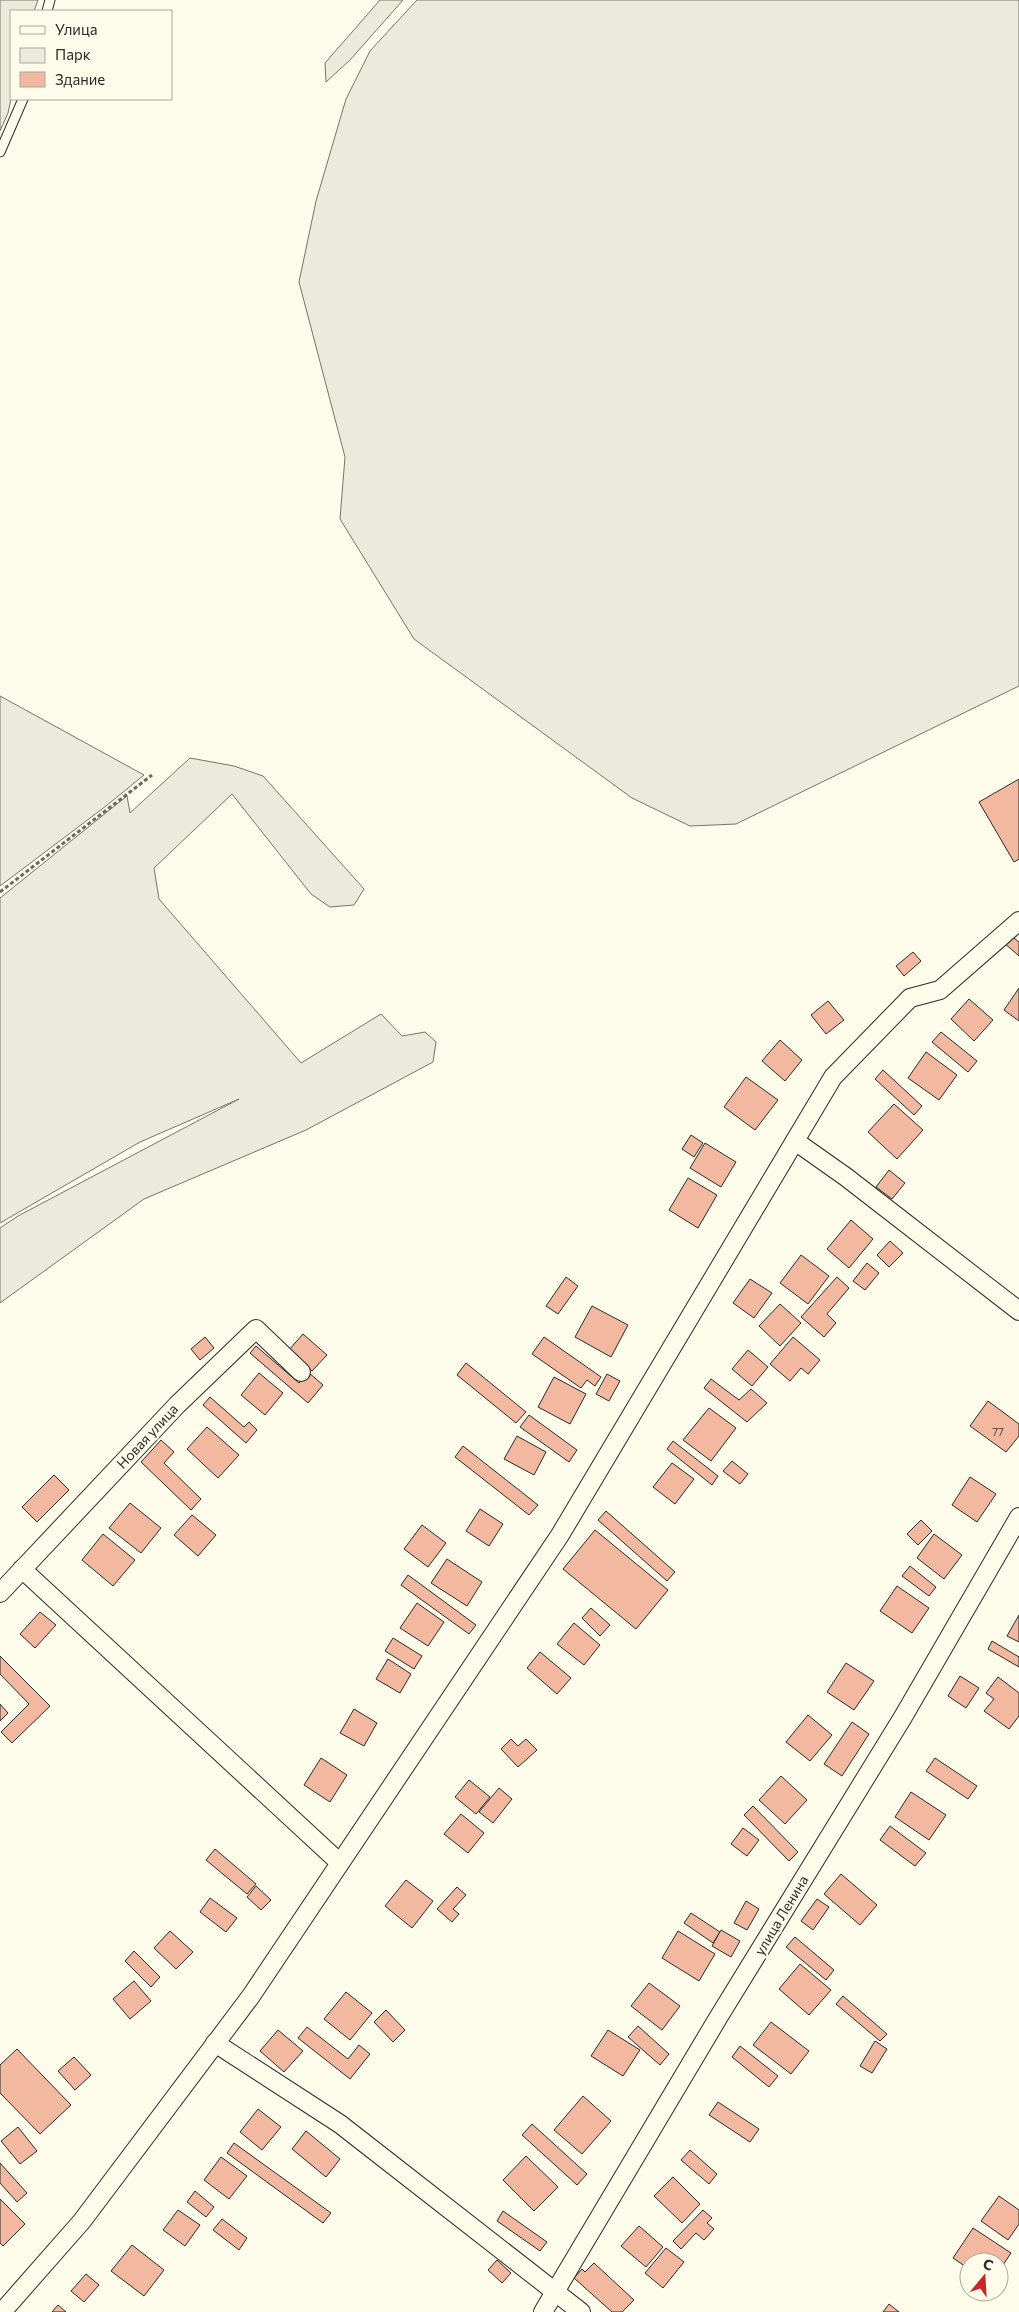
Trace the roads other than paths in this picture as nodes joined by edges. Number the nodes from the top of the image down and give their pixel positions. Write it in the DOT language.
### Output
graph roads {
  1 [pos="23,100"];
  2 [pos="0,152"];
  3 [pos="1019,920"];
  4 [pos="795,1141"];
  5 [pos="1019,1311"];
  6 [pos="301,1372"];
  7 [pos="1019,1517"];
  8 [pos="22,1569"];
  9 [pos="0,1593"];
  10 [pos="340,1863"];
  11 [pos="215,2043"];
  12 [pos="556,2292"];
  13 [pos="2,2312"];
  14 [pos="543,2312"];
  15 [pos="581,2312"];
  1 -- 2 [label="lane"];
  3 -- 4 [label="street"];
  4 -- 5 [label="street"];
  4 -- 10 [label="street"];
  6 -- 8 [label="street, Новая улица"];
  7 -- 12 [label="street, улица Ленина"];
  8 -- 9 [label="street, Новая улица"];
  8 -- 10 [label="street"];
  10 -- 11 [label="street"];
  11 -- 12 [label="street"];
  11 -- 13 [label="street"];
  12 -- 14 [label="street, улица Ленина"];
  12 -- 15 [label="street"];
}
